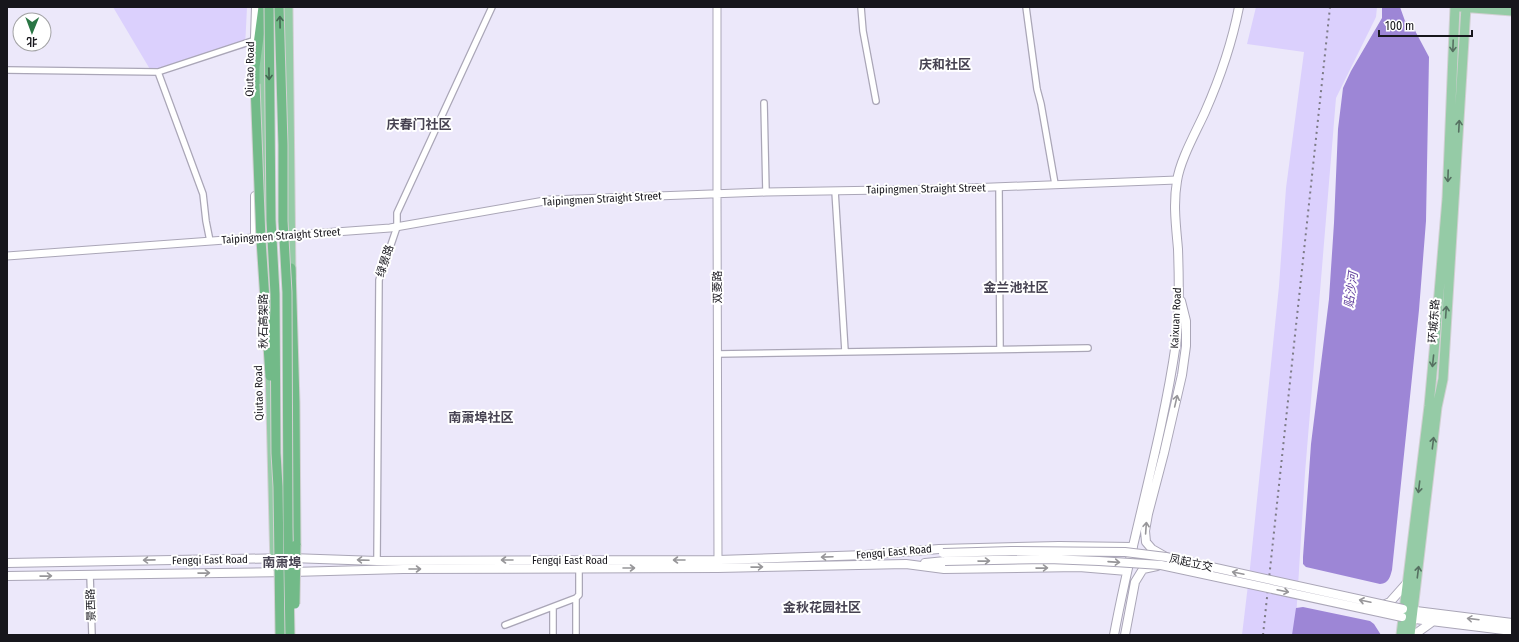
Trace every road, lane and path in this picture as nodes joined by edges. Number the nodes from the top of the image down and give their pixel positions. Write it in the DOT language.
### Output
graph roads {
  1 [pos="256,7"];
  2 [pos="263,7"];
  3 [pos="269,7"];
  4 [pos="279,7"];
  5 [pos="288,7"];
  6 [pos="492,7"];
  7 [pos="718,7"];
  8 [pos="861,7"];
  9 [pos="1026,7"];
  10 [pos="1238,7"];
  11 [pos="1455,7"];
  12 [pos="1463,7"];
  13 [pos="1512,11"];
  14 [pos="256,40"];
  15 [pos="7,70"];
  16 [pos="158,72"];
  17 [pos="876,101"];
  18 [pos="764,103"];
  19 [pos="1177,180"];
  20 [pos="1055,184"];
  21 [pos="999,187"];
  22 [pos="834,191"];
  23 [pos="766,192"];
  24 [pos="717,194"];
  25 [pos="396,227"];
  26 [pos="290,235"];
  27 [pos="266,236"];
  28 [pos="255,237"];
  29 [pos="210,241"];
  30 [pos="7,256"];
  31 [pos="291,268"];
  32 [pos="1179,291"];
  33 [pos="1088,348"];
  34 [pos="1000,349"];
  35 [pos="845,351"];
  36 [pos="717,354"];
  37 [pos="1433,407"];
  38 [pos="276,453"];
  39 [pos="1133,548"];
  40 [pos="866,555"];
  41 [pos="944,557"];
  42 [pos="1166,557"];
  43 [pos="291,558"];
  44 [pos="274,559"];
  45 [pos="377,561"];
  46 [pos="7,563"];
  47 [pos="718,564"];
  48 [pos="906,564"];
  49 [pos="1161,565"];
  50 [pos="579,568"];
  51 [pos="1127,571"];
  52 [pos="275,572"];
  53 [pos="292,572"];
  54 [pos="90,575"];
  55 [pos="7,576"];
  56 [pos="1406,584"];
  57 [pos="576,598"];
  58 [pos="1383,605"];
  59 [pos="552,607"];
  60 [pos="1407,614"];
  61 [pos="1432,622"];
  62 [pos="1512,623"];
  63 [pos="505,624"];
  64 [pos="1512,631"];
  65 [pos="92,635"];
  66 [pos="276,635"];
  67 [pos="280,635"];
  68 [pos="292,635"];
  69 [pos="553,635"];
  70 [pos="576,635"];
  71 [pos="1114,635"];
  72 [pos="1125,635"];
  73 [pos="1401,635"];
  74 [pos="1410,635"];
  75 [pos="1414,635"];
  1 -- 14 [label="main road"];
  2 -- 27 [label="main road, Qiutao Road"];
  2 -- 38 [label="highway, bridge"];
  3 -- 38 [label="highway, 秋石高架路, one-way, bridge"];
  68 -- 4 [label="highway, one-way, bridge"];
  5 -- 26 [label="main road"];
  6 -- 25 [label="street, 绿景路"];
  7 -- 24 [label="street, 双菱路"];
  8 -- 17 [label="street"];
  9 -- 20 [label="street"];
  10 -- 19 [label="main road, Kaixuan Road"];
  11 -- 37 [label="main road, 环城东路, one-way"];
  12 -- 13 [label="main road"];
  37 -- 12 [label="main road, 环城东路, one-way"];
  14 -- 16 [label="street"];
  14 -- 28 [label="main road"];
  15 -- 16 [label="street"];
  16 -- 29 [label="street"];
  18 -- 23 [label="street"];
  19 -- 20 [label="street, Taipingmen Straight Street"];
  19 -- 32 [label="main road, Kaixuan Road"];
  20 -- 21 [label="street, Taipingmen Straight Street"];
  21 -- 22 [label="street, Taipingmen Straight Street"];
  21 -- 34 [label="street"];
  22 -- 23 [label="street, Taipingmen Straight Street"];
  22 -- 35 [label="street"];
  23 -- 24 [label="street, Taipingmen Straight Street"];
  24 -- 25 [label="street, Taipingmen Straight Street"];
  24 -- 36 [label="street, 双菱路"];
  25 -- 26 [label="street, Taipingmen Straight Street"];
  25 -- 45 [label="street, 绿景路"];
  26 -- 27 [label="street, Taipingmen Straight Street"];
  26 -- 31 [label="main road"];
  27 -- 28 [label="street, Taipingmen Straight Street"];
  27 -- 44 [label="main road, Qiutao Road"];
  28 -- 29 [label="street, Taipingmen Straight Street"];
  29 -- 30 [label="street, Taipingmen Straight Street"];
  31 -- 43 [label="main road"];
  31 -- 68 [label="highway, bridge"];
  32 -- 39 [label="main road, Kaixuan Road"];
  42 -- 32 [label="main road, one-way"];
  33 -- 34 [label="street"];
  34 -- 35 [label="street"];
  35 -- 36 [label="street"];
  36 -- 47 [label="street, 双菱路"];
  37 -- 56 [label="main road, 环城东路, one-way"];
  60 -- 37 [label="main road, 环城东路, one-way"];
  38 -- 67 [label="highway, 秋石高架路, bridge"];
  39 -- 40 [label="main road, Fengqi East Road"];
  39 -- 51 [label="main road, Kaixuan Road"];
  40 -- 41 [label="main road, 凤起立交"];
  40 -- 47 [label="main road, Fengqi East Road, one-way"];
  41 -- 42 [label="main road, 凤起立交, bridge"];
  41 -- 48 [label="main road, 凤起立交"];
  41 -- 49 [label="main road, 凤起立交, one-way, bridge"];
  58 -- 42 [label="main road, 凤起立交, one-way, bridge"];
  43 -- 44 [label="main road, Fengqi East Road"];
  45 -- 43 [label="main road, Fengqi East Road, one-way"];
  43 -- 53 [label="main road"];
  44 -- 46 [label="main road, Fengqi East Road, one-way"];
  44 -- 52 [label="main road, Qiutao Road"];
  47 -- 45 [label="main road, Fengqi East Road, one-way"];
  47 -- 48 [label="main road, Fengqi East Road, one-way"];
  50 -- 47 [label="main road, Fengqi East Road, one-way"];
  48 -- 51 [label="main road, Fengqi East Road, one-way"];
  49 -- 60 [label="main road, 凤起立交, one-way, bridge"];
  49 -- 72 [label="main road, bridge"];
  53 -- 50 [label="main road, Fengqi East Road, one-way"];
  50 -- 57 [label="street"];
  51 -- 71 [label="main road, Kaixuan Road"];
  52 -- 53 [label="main road, Fengqi East Road"];
  54 -- 52 [label="main road, Fengqi East Road, one-way"];
  52 -- 66 [label="main road, Qiutao Road"];
  53 -- 68 [label="main road"];
  55 -- 54 [label="main road, Fengqi East Road, one-way"];
  54 -- 65 [label="street, 景西路"];
  56 -- 58 [label="main road"];
  56 -- 60 [label="main road, 环城东路"];
  57 -- 59 [label="street"];
  57 -- 70 [label="street"];
  58 -- 60 [label="main road, 凤起立交, bridge"];
  59 -- 63 [label="street"];
  59 -- 69 [label="street"];
  60 -- 61 [label="main road, 凤起立交"];
  62 -- 60 [label="main road, 凤起立交, one-way"];
  60 -- 73 [label="main road, 环城东路"];
  60 -- 74 [label="main road, 环城东路"];
  61 -- 64 [label="main road, 凤起立交"];
  61 -- 75 [label="main road"];
}
